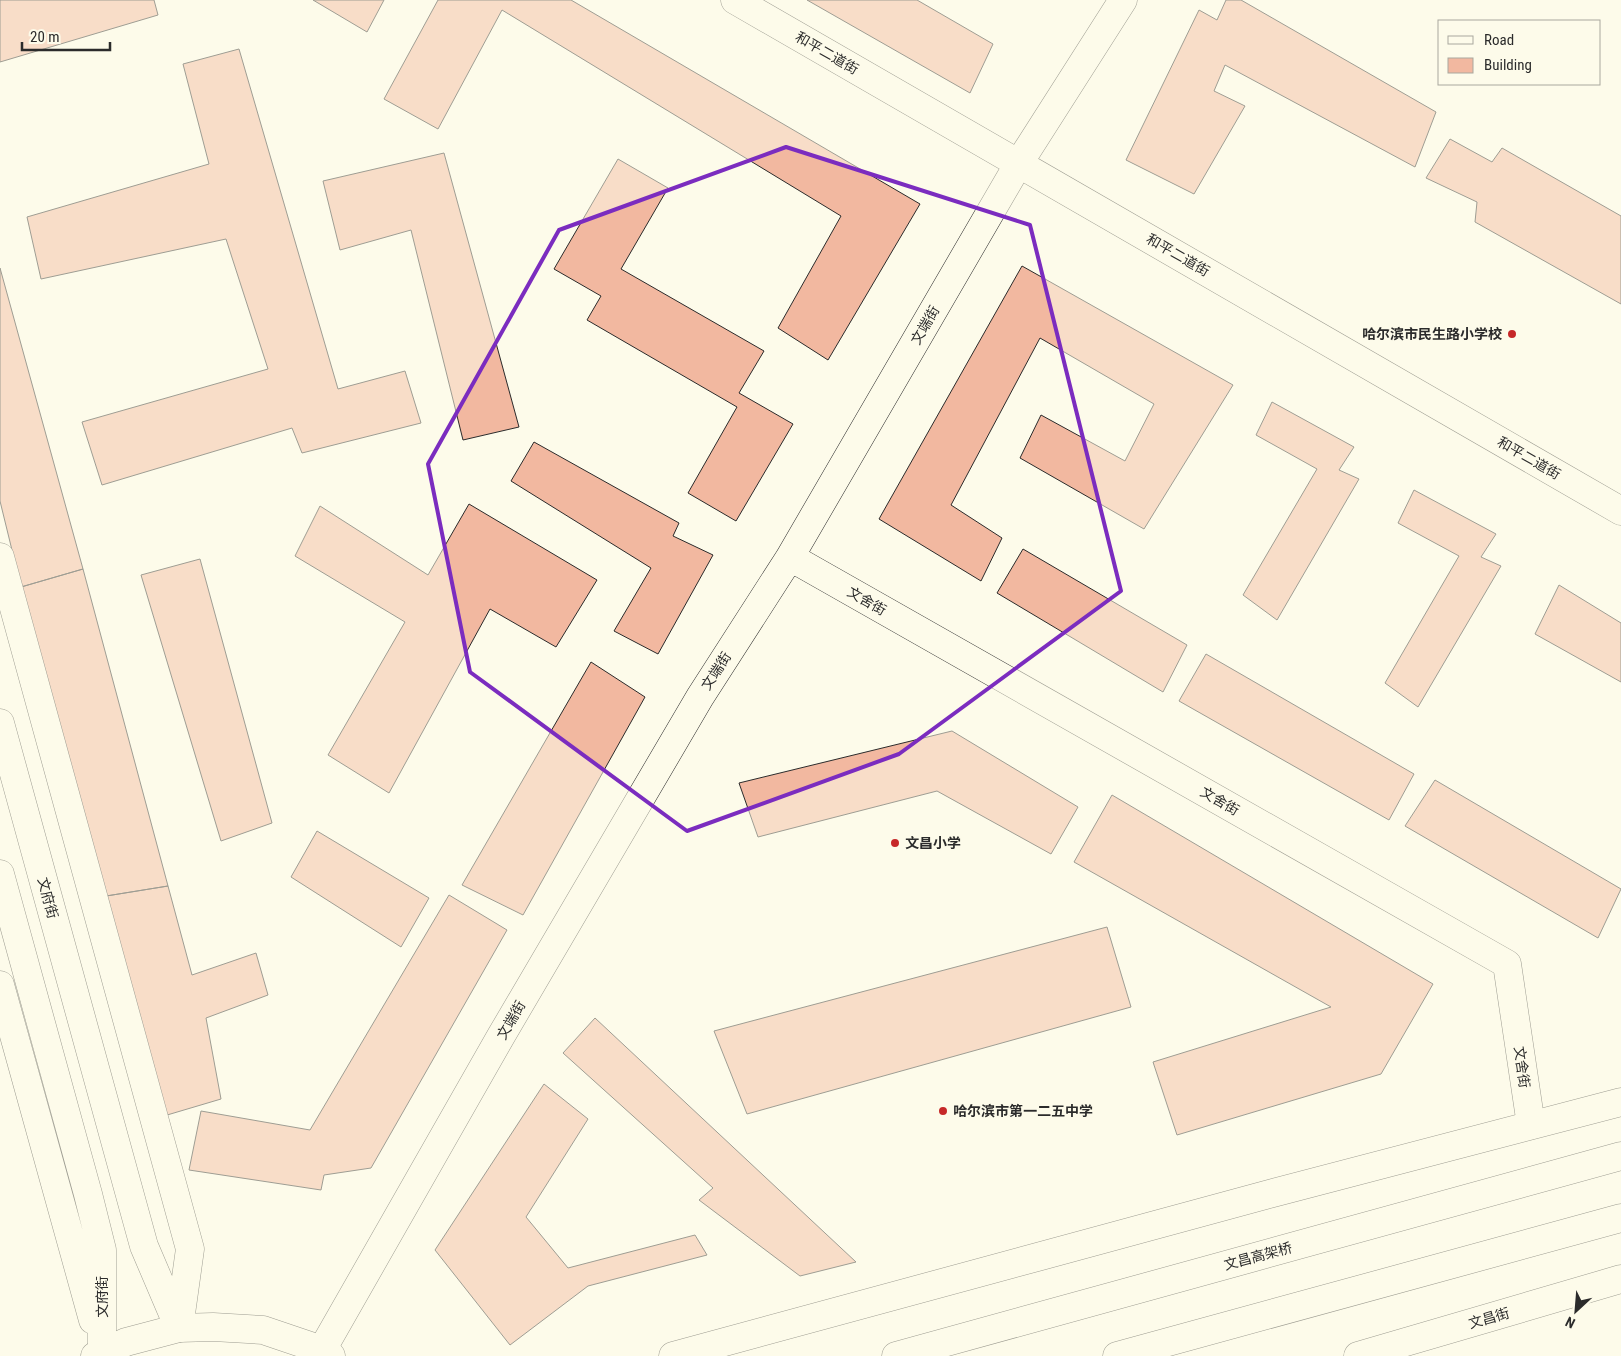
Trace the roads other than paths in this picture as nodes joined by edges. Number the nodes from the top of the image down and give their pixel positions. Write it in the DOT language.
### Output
graph roads {
  1 [pos="735,0"];
  2 [pos="1122,0"];
  3 [pos="1019,163"];
  4 [pos="1621,511"];
  5 [pos="0,557"];
  6 [pos="790,557"];
  7 [pos="0,724"];
  8 [pos="0,874"];
  9 [pos="0,985"];
  10 [pos="1621,1102"];
  11 [pos="1530,1126"];
  12 [pos="1621,1156"];
  13 [pos="1621,1218"];
  14 [pos="1621,1279"];
  15 [pos="179,1328"];
  16 [pos="326,1353"];
  17 [pos="98,1354"];
  18 [pos="673,1356"];
  19 [pos="896,1356"];
  20 [pos="1117,1356"];
  21 [pos="1358,1356"];
  1 -- 3 [label="main road, 和平二道街"];
  2 -- 3 [label="main road, 文端街"];
  3 -- 4 [label="main road, 和平二道街"];
  3 -- 6 [label="main road, 文端街"];
  5 -- 15 [label="main road"];
  6 -- 11 [label="main road, 文舍街"];
  6 -- 16 [label="main road, 文端街"];
  7 -- 15 [label="main road, 文府街"];
  8 -- 17 [label="main road, 文府街"];
  9 -- 17 [label="main road, 文府街"];
  10 -- 11 [label="main road"];
  11 -- 18 [label="main road"];
  12 -- 19 [label="main road, 文昌高架桥"];
  13 -- 20 [label="main road"];
  14 -- 21 [label="main road, 文昌街"];
  15 -- 16 [label="main road"];
  15 -- 17 [label="main road"];
}
